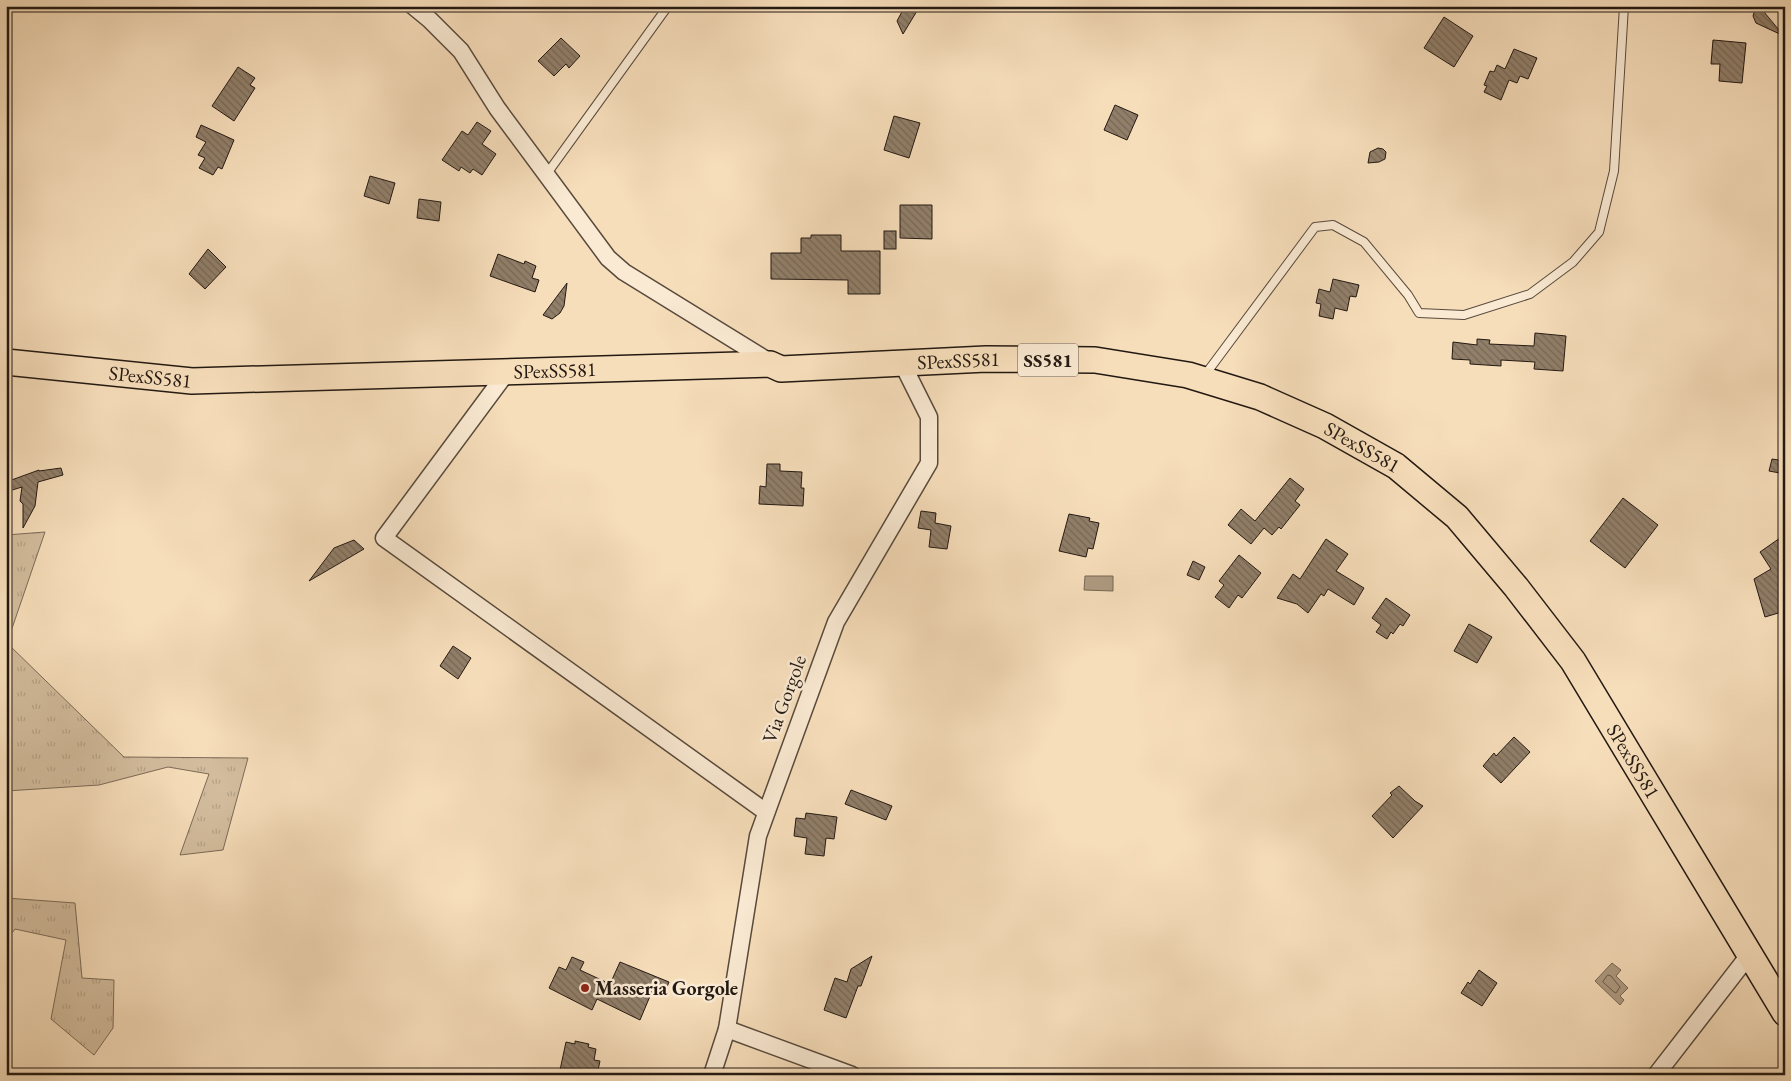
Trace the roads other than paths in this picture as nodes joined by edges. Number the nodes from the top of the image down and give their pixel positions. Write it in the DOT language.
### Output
graph roads {
  1 [pos="413,6"];
  2 [pos="668,6"];
  3 [pos="1624,6"];
  4 [pos="546,174"];
  5 [pos="6,362"];
  6 [pos="902,363"];
  7 [pos="781,369"];
  8 [pos="507,372"];
  9 [pos="1202,379"];
  10 [pos="766,812"];
  11 [pos="1749,954"];
  12 [pos="1785,1013"];
  13 [pos="727,1029"];
  14 [pos="712,1075"];
  15 [pos="852,1075"];
  16 [pos="1656,1075"];
  1 -- 4 [label="street"];
  2 -- 4 [label="lane"];
  3 -- 9 [label="lane"];
  4 -- 7 [label="street"];
  5 -- 8 [label="main road, SPexSS581 / SS581"];
  6 -- 7 [label="main road, SPexSS581 / SS581"];
  6 -- 9 [label="main road, SPexSS581 / SS581"];
  6 -- 10 [label="street, Via Gorgole"];
  7 -- 8 [label="main road, SPexSS581 / SS581"];
  8 -- 10 [label="street"];
  9 -- 11 [label="main road, SPexSS581 / SS581"];
  10 -- 13 [label="street, Via Gorgole"];
  11 -- 12 [label="main road, SPexSS581 / SS581"];
  11 -- 16 [label="street"];
  13 -- 14 [label="street, Via Gorgole"];
  13 -- 15 [label="street"];
}
